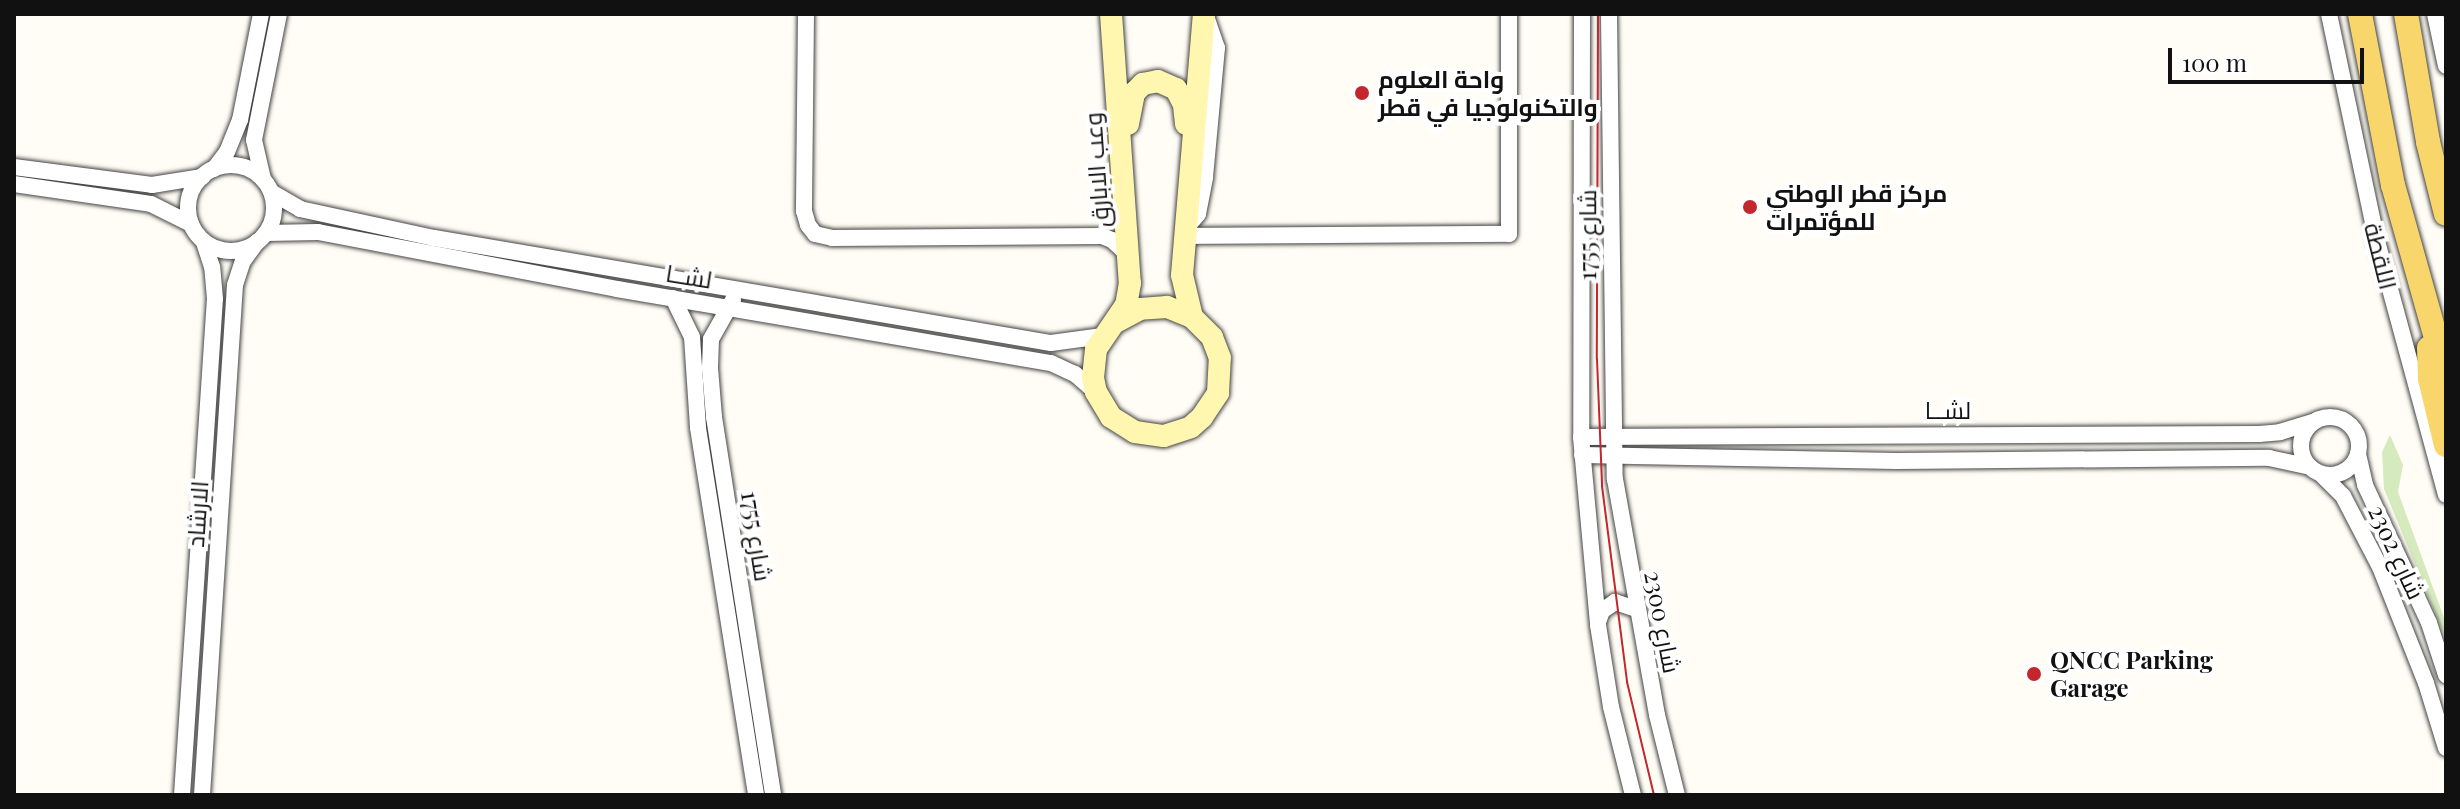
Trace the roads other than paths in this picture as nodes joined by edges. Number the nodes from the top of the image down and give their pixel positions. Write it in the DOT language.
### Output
graph roads {
  1 [pos="261,14"];
  2 [pos="279,14"];
  3 [pos="806,14"];
  4 [pos="1111,14"];
  5 [pos="1204,14"];
  6 [pos="1509,14"];
  7 [pos="1582,14"];
  8 [pos="1609,14"];
  9 [pos="2329,14"];
  10 [pos="2360,14"];
  11 [pos="2406,14"];
  12 [pos="2435,14"];
  13 [pos="2446,66"];
  14 [pos="14,167"];
  15 [pos="1190,169"];
  16 [pos="1124,171"];
  17 [pos="208,173"];
  18 [pos="14,184"];
  19 [pos="267,187"];
  20 [pos="1123,214"];
  21 [pos="2446,214"];
  22 [pos="191,224"];
  23 [pos="1189,227"];
  24 [pos="1102,236"];
  25 [pos="1223,236"];
  26 [pos="262,237"];
  27 [pos="204,242"];
  28 [pos="1130,257"];
  29 [pos="735,289"];
  30 [pos="673,298"];
  31 [pos="732,307"];
  32 [pos="2427,314"];
  33 [pos="1192,317"];
  34 [pos="1110,329"];
  35 [pos="2446,374"];
  36 [pos="1096,392"];
  37 [pos="2315,421"];
  38 [pos="1613,434"];
  39 [pos="1581,437"];
  40 [pos="2446,445"];
  41 [pos="2358,454"];
  42 [pos="1582,455"];
  43 [pos="1613,455"];
  44 [pos="2315,470"];
  45 [pos="2446,495"];
  46 [pos="1636,609"];
  47 [pos="1598,625"];
  48 [pos="2446,675"];
  49 [pos="2446,748"];
  50 [pos="182,795"];
  51 [pos="202,795"];
  52 [pos="756,795"];
  53 [pos="773,795"];
  54 [pos="1633,795"];
  55 [pos="1677,795"];
  1 -- 17 [label="street"];
  2 -- 19 [label="street"];
  3 -- 24 [label="street"];
  4 -- 16 [label="street, وعب الابارق"];
  5 -- 15 [label="street"];
  5 -- 23 [label="street"];
  6 -- 25 [label="street"];
  7 -- 39 [label="street, شارع 1755"];
  8 -- 38 [label="street, شارع 1755"];
  9 -- 45 [label="street, اللقطة"];
  10 -- 32 [label="main road, اللقطة"];
  11 -- 21 [label="main road"];
  12 -- 13 [label="street"];
  14 -- 17 [label="street"];
  15 -- 16 [label="street"];
  15 -- 23 [label="street"];
  16 -- 20 [label="street, وعب الابارق"];
  17 -- 19 [label="street"];
  17 -- 22 [label="street"];
  18 -- 22 [label="street"];
  19 -- 26 [label="street"];
  19 -- 29 [label="street, لشــا"];
  20 -- 24 [label="street"];
  20 -- 28 [label="street, وعب الابارق"];
  22 -- 27 [label="street"];
  23 -- 25 [label="street"];
  23 -- 25 [label="street"];
  23 -- 33 [label="street"];
  24 -- 28 [label="street"];
  26 -- 27 [label="street"];
  26 -- 30 [label="street, لشــا"];
  26 -- 51 [label="street, الارشاد"];
  27 -- 50 [label="street, الارشاد"];
  28 -- 34 [label="street, وعب الابارق"];
  29 -- 31 [label="street, شارع 1755"];
  29 -- 34 [label="street, لشــا"];
  30 -- 31 [label="street, لشــا"];
  30 -- 52 [label="street, شارع 1755"];
  31 -- 36 [label="street, لشــا"];
  31 -- 53 [label="street, شارع 1755"];
  32 -- 35 [label="main road, اللقطة"];
  32 -- 40 [label="main road"];
  33 -- 34 [label="street"];
  33 -- 36 [label="street"];
  34 -- 36 [label="street"];
  37 -- 38 [label="street, لشــا"];
  37 -- 41 [label="street"];
  37 -- 44 [label="street"];
  38 -- 39 [label="street, لشــا"];
  38 -- 43 [label="street, شارع 1755"];
  39 -- 42 [label="street, شارع 1755"];
  41 -- 44 [label="street"];
  41 -- 48 [label="street, شارع 2302"];
  42 -- 43 [label="street"];
  42 -- 47 [label="street"];
  43 -- 44 [label="street"];
  43 -- 46 [label="street, شارع 2300"];
  44 -- 49 [label="street, شارع 2302"];
  46 -- 47 [label="street"];
  46 -- 55 [label="street, شارع 2300"];
  47 -- 54 [label="street"];
}
